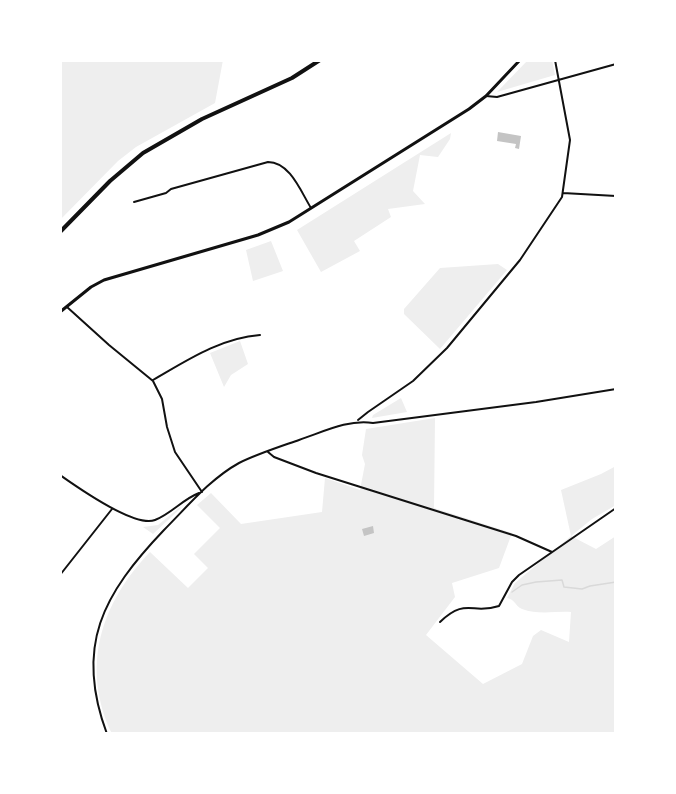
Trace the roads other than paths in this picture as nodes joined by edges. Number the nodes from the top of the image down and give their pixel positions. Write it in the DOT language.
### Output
graph roads {
  1 [pos="320,60"];
  2 [pos="520,60"];
  3 [pos="555,60"];
  4 [pos="616,64"];
  5 [pos="559,81"];
  6 [pos="486,96"];
  7 [pos="563,193"];
  8 [pos="616,196"];
  9 [pos="134,202"];
  10 [pos="311,208"];
  11 [pos="60,232"];
  12 [pos="67,306"];
  13 [pos="60,312"];
  14 [pos="260,335"];
  15 [pos="153,381"];
  16 [pos="616,389"];
  17 [pos="357,421"];
  18 [pos="268,452"];
  19 [pos="60,475"];
  20 [pos="202,492"];
  21 [pos="112,508"];
  22 [pos="616,508"];
  23 [pos="552,552"];
  24 [pos="60,575"];
  25 [pos="440,622"];
  26 [pos="107,734"];
  1 -- 11 [label="main road"];
  2 -- 6 [label="street"];
  3 -- 5 [label="street"];
  4 -- 5 [label="street"];
  5 -- 6 [label="street"];
  5 -- 7 [label="street"];
  6 -- 10 [label="street"];
  7 -- 8 [label="street"];
  7 -- 17 [label="street"];
  9 -- 10 [label="street"];
  10 -- 12 [label="street"];
  12 -- 13 [label="street"];
  12 -- 15 [label="street"];
  14 -- 15 [label="street"];
  15 -- 20 [label="street"];
  16 -- 17 [label="street"];
  17 -- 18 [label="street"];
  18 -- 20 [label="street"];
  18 -- 23 [label="street"];
  19 -- 21 [label="street"];
  20 -- 21 [label="street"];
  20 -- 26 [label="street"];
  21 -- 24 [label="street"];
  22 -- 23 [label="street"];
  23 -- 25 [label="street"];
}
